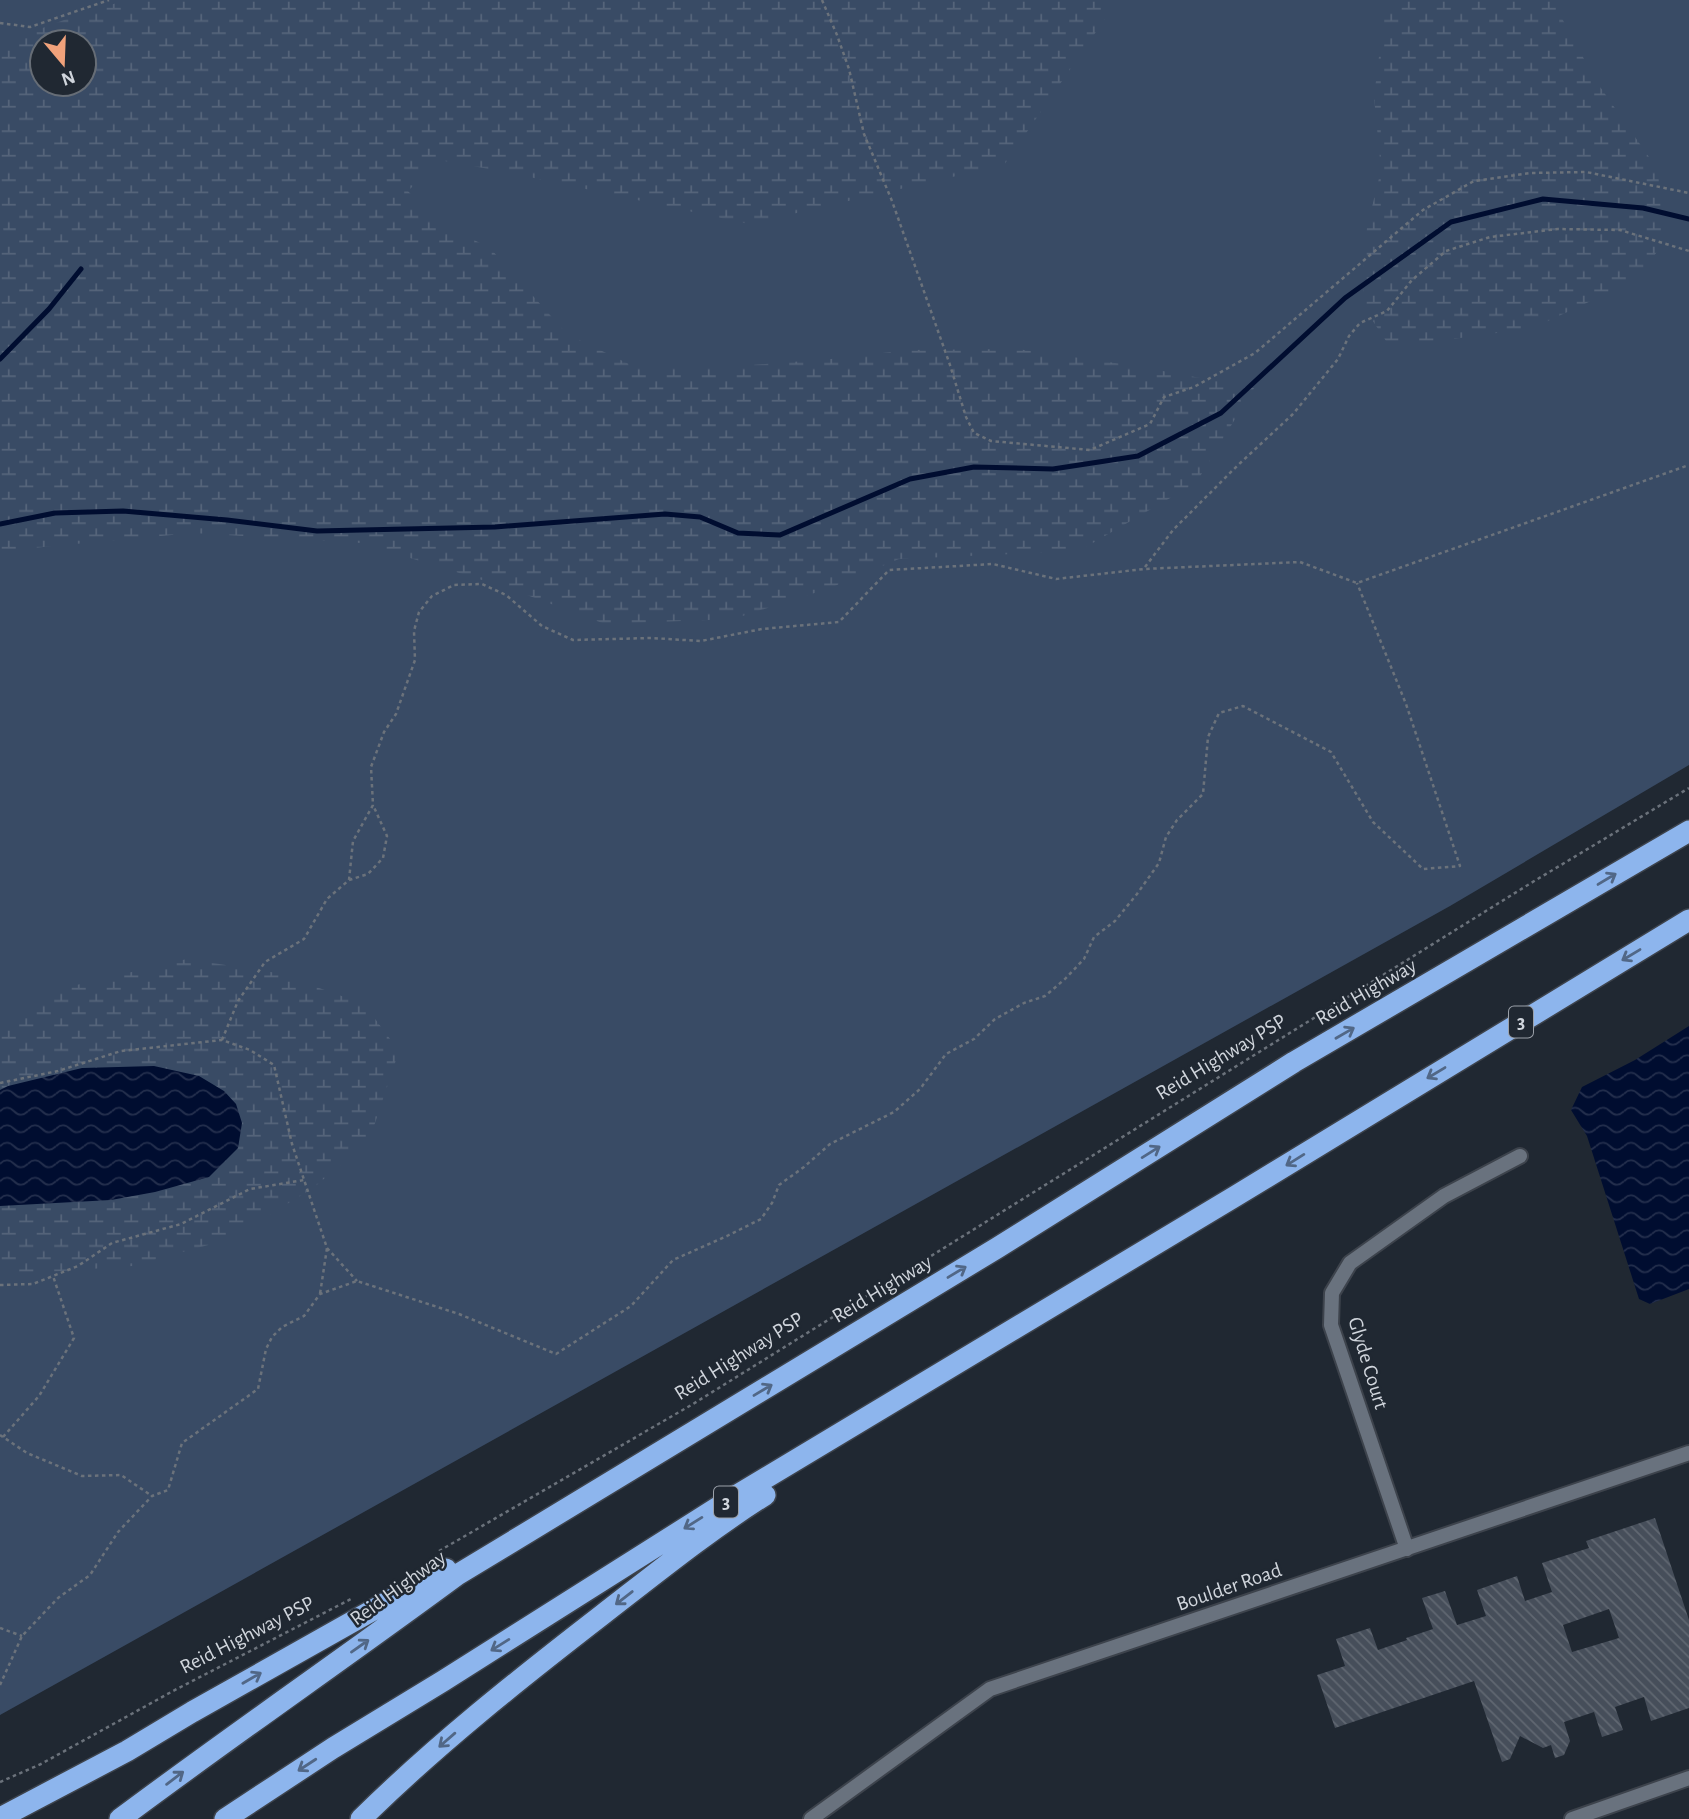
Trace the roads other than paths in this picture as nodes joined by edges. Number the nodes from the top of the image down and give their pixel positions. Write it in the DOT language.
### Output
graph roads {
  1 [pos="1689,831"];
  2 [pos="1689,920"];
  3 [pos="1520,1156"];
  4 [pos="1234,1197"];
  5 [pos="705,1425"];
  6 [pos="1689,1453"];
  7 [pos="1407,1549"];
  8 [pos="127,1751"];
  9 [pos="1689,1779"];
  10 [pos="0,1810"];
  11 [pos="0,1818"];
  12 [pos="120,1819"];
  13 [pos="225,1819"];
  14 [pos="361,1819"];
  15 [pos="811,1819"];
  16 [pos="1572,1819"];
  5 -- 1 [label="highway, Reid Highway, one-way"];
  2 -- 4 [label="highway, 3, one-way"];
  3 -- 7 [label="street, Glyde Court"];
  4 -- 13 [label="highway, 3, one-way"];
  4 -- 14 [label="highway, one-way"];
  8 -- 5 [label="highway, one-way"];
  12 -- 5 [label="highway, Reid Highway, one-way"];
  6 -- 7 [label="street, Boulder Road"];
  7 -- 15 [label="street, Boulder Road"];
  8 -- 10 [label="highway"];
  8 -- 11 [label="highway"];
  9 -- 16 [label="street"];
}
